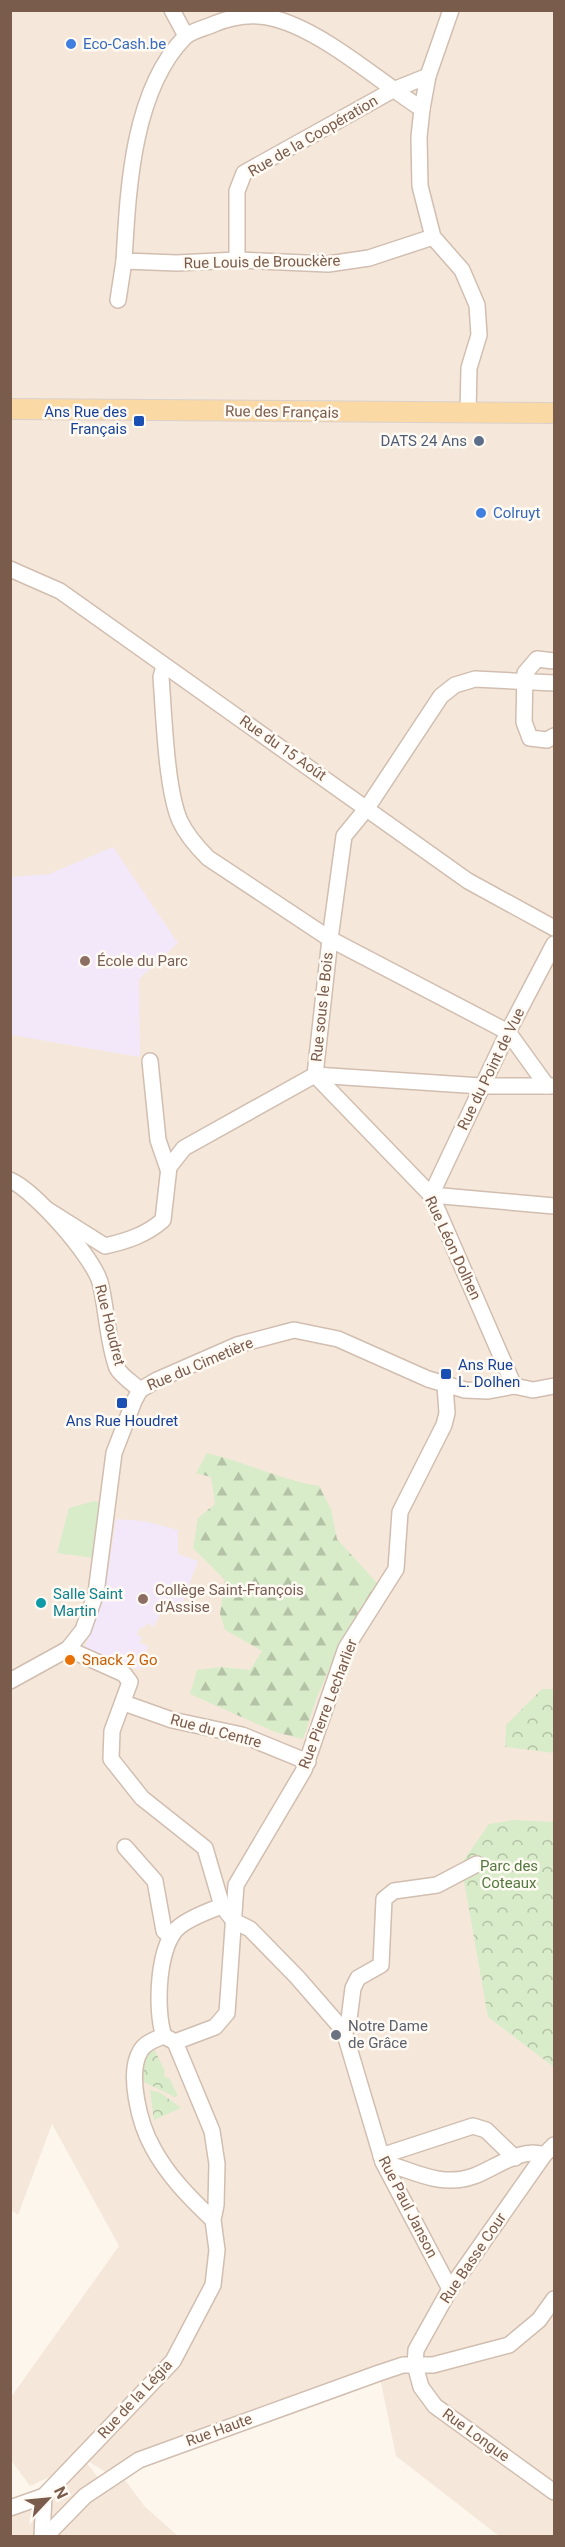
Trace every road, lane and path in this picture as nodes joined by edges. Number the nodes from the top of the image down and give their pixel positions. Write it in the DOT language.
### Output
graph roads {
  1 [pos="172,10"];
  2 [pos="451,10"];
  3 [pos="186,36"];
  4 [pos="428,76"];
  5 [pos="393,90"];
  6 [pos="422,109"];
  7 [pos="433,237"];
  8 [pos="237,260"];
  9 [pos="124,261"];
  10 [pos="118,300"];
  11 [pos="10,409"];
  12 [pos="468,413"];
  13 [pos="555,413"];
  14 [pos="10,569"];
  15 [pos="555,661"];
  16 [pos="164,666"];
  17 [pos="525,682"];
  18 [pos="555,683"];
  19 [pos="555,736"];
  20 [pos="367,808"];
  21 [pos="555,928"];
  22 [pos="330,939"];
  23 [pos="555,944"];
  24 [pos="508,1032"];
  25 [pos="150,1061"];
  26 [pos="315,1075"];
  27 [pos="482,1086"];
  28 [pos="551,1086"];
  29 [pos="168,1170"];
  30 [pos="10,1180"];
  31 [pos="431,1195"];
  32 [pos="555,1206"];
  33 [pos="48,1210"];
  34 [pos="445,1385"];
  35 [pos="514,1386"];
  36 [pos="555,1386"];
  37 [pos="141,1389"];
  38 [pos="68,1649"];
  39 [pos="10,1681"];
  40 [pos="124,1703"];
  41 [pos="308,1762"];
  42 [pos="125,1847"];
  43 [pos="477,1863"];
  44 [pos="222,1906"];
  45 [pos="234,1921"];
  46 [pos="171,1937"];
  47 [pos="344,2031"];
  48 [pos="170,2039"];
  49 [pos="549,2150"];
  50 [pos="515,2158"];
  51 [pos="382,2159"];
  52 [pos="213,2220"];
  53 [pos="450,2289"];
  54 [pos="555,2299"];
  55 [pos="415,2365"];
  56 [pos="555,2492"];
  57 [pos="44,2496"];
  58 [pos="10,2508"];
  59 [pos="44,2536"];
  1 -- 3 [label="street"];
  2 -- 4 [label="street"];
  3 -- 5 [label="street"];
  3 -- 9 [label="street"];
  4 -- 5 [label="street, Rue de la Coopération"];
  4 -- 6 [label="street"];
  5 -- 6 [label="street"];
  5 -- 8 [label="street, Rue de la Coopération"];
  6 -- 7 [label="street"];
  7 -- 8 [label="street, Rue Louis de Brouckère"];
  7 -- 12 [label="street"];
  8 -- 9 [label="street, Rue Louis de Brouckère"];
  9 -- 10 [label="street"];
  11 -- 12 [label="main road, Rue des Français"];
  12 -- 13 [label="main road, Rue des Français"];
  14 -- 16 [label="street, Rue du 15 Août"];
  15 -- 17 [label="street"];
  16 -- 20 [label="street, Rue du 15 Août"];
  16 -- 22 [label="street"];
  17 -- 18 [label="street, Rue sous le Bois"];
  17 -- 19 [label="street"];
  17 -- 20 [label="street, Rue sous le Bois"];
  20 -- 21 [label="street, Rue du 15 Août"];
  20 -- 22 [label="street, Rue sous le Bois"];
  22 -- 24 [label="street"];
  22 -- 26 [label="street, Rue sous le Bois"];
  23 -- 24 [label="street, Rue du Point de Vue"];
  24 -- 27 [label="street, Rue du Point de Vue"];
  24 -- 28 [label="street"];
  25 -- 29 [label="street"];
  26 -- 27 [label="street"];
  26 -- 29 [label="street, Rue sous le Bois"];
  26 -- 31 [label="street, Rue Léon Dolhen"];
  27 -- 28 [label="street"];
  27 -- 31 [label="street, Rue du Point de Vue"];
  29 -- 33 [label="street"];
  30 -- 33 [label="street, Rue Houdret"];
  31 -- 32 [label="street"];
  31 -- 35 [label="street, Rue Léon Dolhen"];
  33 -- 37 [label="street, Rue Houdret"];
  34 -- 35 [label="street, Rue du Cimetière"];
  34 -- 37 [label="street, Rue du Cimetière"];
  34 -- 41 [label="street, Rue Pierre Lecharlier"];
  35 -- 36 [label="street, Rue du Cimetière"];
  37 -- 38 [label="street, Rue du Cimetière"];
  38 -- 39 [label="street"];
  38 -- 40 [label="street"];
  40 -- 41 [label="street, Rue du Centre"];
  40 -- 44 [label="street"];
  41 -- 45 [label="street, Rue Pierre Lecharlier"];
  42 -- 46 [label="street"];
  43 -- 47 [label="street"];
  44 -- 45 [label="street, Rue Paul Janson"];
  44 -- 46 [label="street"];
  45 -- 47 [label="street, Rue Paul Janson"];
  45 -- 48 [label="street, Rue Pierre Lecharlier"];
  46 -- 48 [label="street, Rue de la Légia"];
  47 -- 51 [label="street, Rue Paul Janson"];
  48 -- 52 [label="street, Rue de la Légia"];
  48 -- 52 [label="street, Rue Pierre Lecharlier"];
  49 -- 50 [label="street, Rue Basse Cour"];
  49 -- 53 [label="street, Rue Basse Cour"];
  50 -- 51 [label="street, Rue Basse Cour"];
  50 -- 51 [label="street"];
  51 -- 53 [label="street, Rue Paul Janson"];
  52 -- 57 [label="street, Rue de la Légia"];
  53 -- 55 [label="street, Rue Basse Cour"];
  54 -- 55 [label="street, Rue Haute"];
  55 -- 56 [label="street, Rue Longue"];
  55 -- 59 [label="street, Rue Haute"];
  57 -- 58 [label="street"];
  57 -- 59 [label="street"];
}
